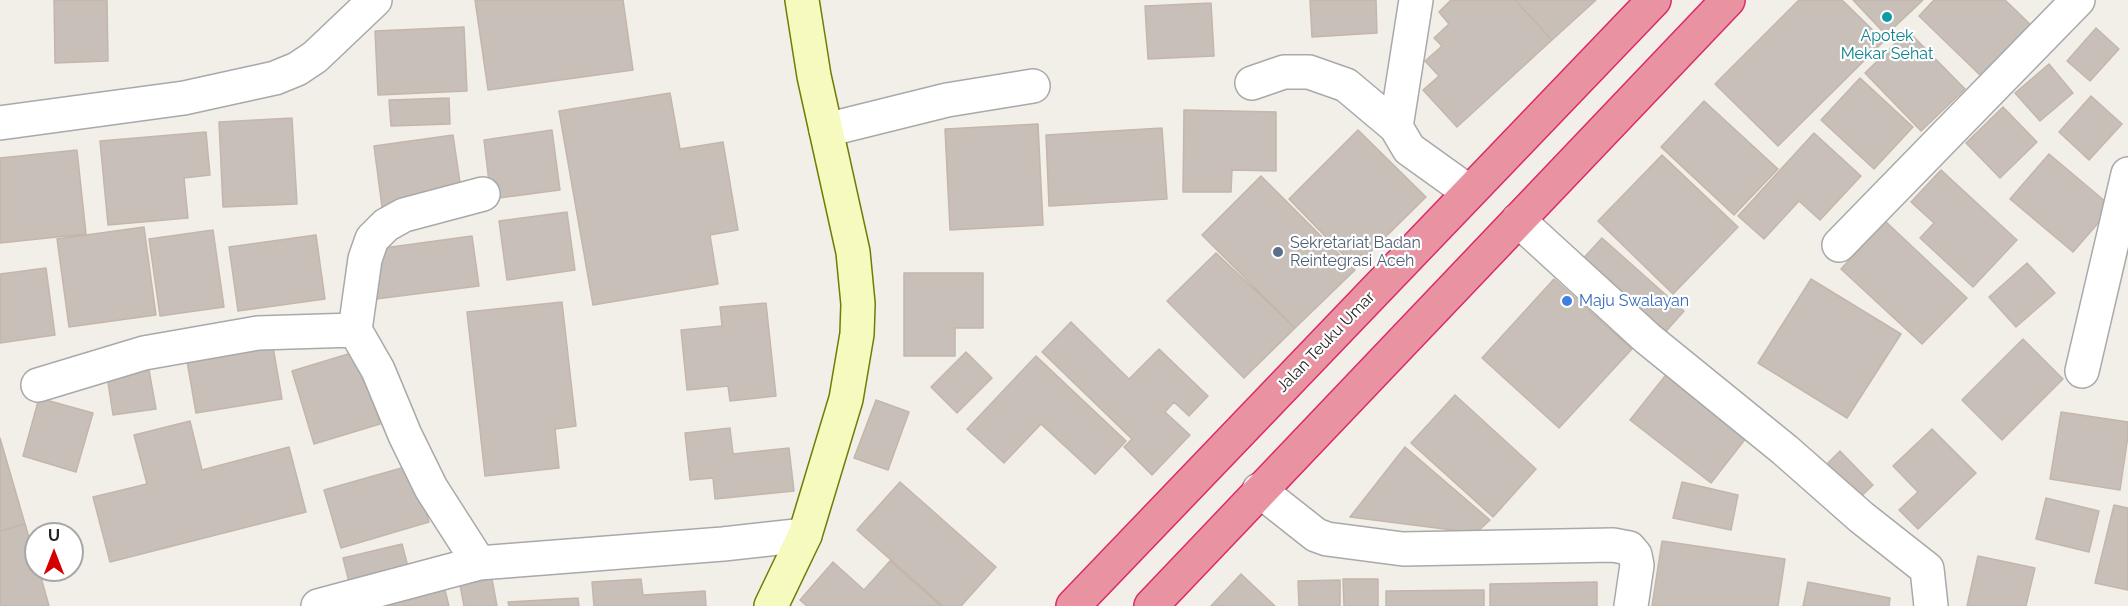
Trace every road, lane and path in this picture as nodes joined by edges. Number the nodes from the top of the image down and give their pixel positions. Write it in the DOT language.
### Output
graph roads {
  1 [pos="375,0"];
  2 [pos="802,0"];
  3 [pos="1416,0"];
  4 [pos="1654,0"];
  5 [pos="1728,0"];
  6 [pos="2078,0"];
  7 [pos="1251,83"];
  8 [pos="1033,86"];
  9 [pos="0,123"];
  10 [pos="1396,127"];
  11 [pos="826,130"];
  12 [pos="2128,174"];
  13 [pos="1469,192"];
  14 [pos="483,194"];
  15 [pos="1518,220"];
  16 [pos="1839,245"];
  17 [pos="355,330"];
  18 [pos="2082,371"];
  19 [pos="38,385"];
  20 [pos="1259,490"];
  21 [pos="805,535"];
  22 [pos="479,563"];
  23 [pos="318,606"];
  24 [pos="771,606"];
  25 [pos="1073,606"];
  26 [pos="1151,606"];
  27 [pos="1631,606"];
  28 [pos="1931,606"];
  1 -- 9 [label="street"];
  2 -- 11 [label="street"];
  3 -- 10 [label="street"];
  4 -- 13 [label="highway, Jalan Teuku Umar"];
  5 -- 15 [label="highway"];
  6 -- 16 [label="street"];
  7 -- 10 [label="street"];
  8 -- 11 [label="street"];
  10 -- 13 [label="street"];
  11 -- 21 [label="street"];
  12 -- 18 [label="street"];
  13 -- 25 [label="highway, Jalan Teuku Umar"];
  14 -- 17 [label="street"];
  15 -- 20 [label="highway"];
  15 -- 28 [label="street"];
  17 -- 19 [label="street"];
  17 -- 22 [label="street"];
  20 -- 26 [label="highway"];
  20 -- 27 [label="street"];
  21 -- 22 [label="street"];
  21 -- 24 [label="street"];
  22 -- 23 [label="street"];
}
